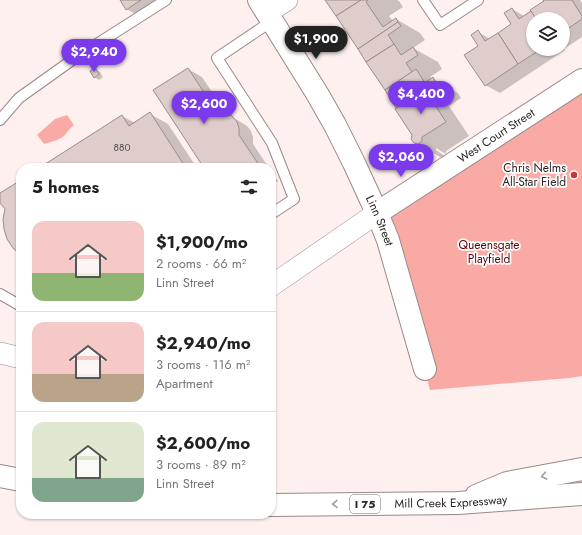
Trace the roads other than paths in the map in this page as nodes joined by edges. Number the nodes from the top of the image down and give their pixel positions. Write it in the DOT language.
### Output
graph roads {
  1 [pos="166,0"];
  2 [pos="287,0"];
  3 [pos="423,0"];
  4 [pos="478,0"];
  5 [pos="266,11"];
  6 [pos="582,80"];
  7 [pos="0,120"];
  8 [pos="276,211"];
  9 [pos="377,214"];
  10 [pos="276,283"];
  11 [pos="0,294"];
  12 [pos="16,303"];
  13 [pos="0,353"];
  14 [pos="16,357"];
  15 [pos="425,369"];
  16 [pos="582,469"];
  17 [pos="0,476"];
  18 [pos="16,479"];
  19 [pos="582,494"];
  20 [pos="458,503"];
  21 [pos="276,505"];
  1 -- 7 [label="lane"];
  2 -- 5 [label="street"];
  3 -- 4 [label="lane"];
  5 -- 8 [label="lane"];
  5 -- 9 [label="main road, Linn Street"];
  6 -- 9 [label="main road, West Court Street"];
  9 -- 10 [label="street, West Court Street"];
  9 -- 15 [label="main road, Linn Street"];
  11 -- 12 [label="lane"];
  13 -- 14 [label="street"];
  16 -- 20 [label="main road, one-way"];
  17 -- 18 [label="main road"];
  19 -- 20 [label="main road, Mill Creek Expressway / I 75"];
  20 -- 21 [label="main road, Mill Creek Expressway / I 75, one-way"];
}
